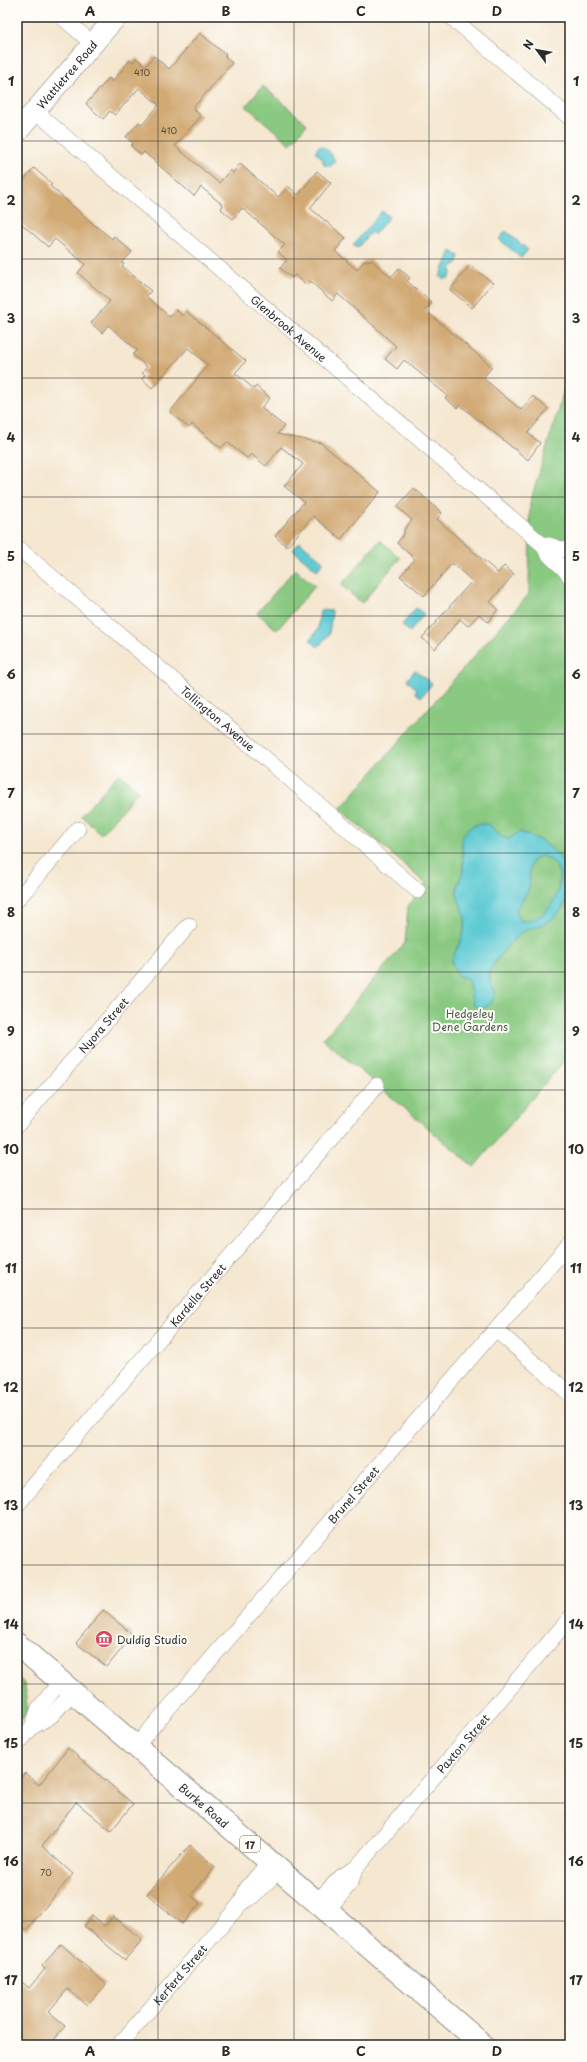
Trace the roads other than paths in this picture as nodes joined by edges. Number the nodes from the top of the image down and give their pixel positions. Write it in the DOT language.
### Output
graph roads {
  1 [pos="62,17"];
  2 [pos="116,17"];
  3 [pos="451,17"];
  4 [pos="93,44"];
  5 [pos="35,111"];
  6 [pos="570,118"];
  7 [pos="17,132"];
  8 [pos="543,545"];
  9 [pos="17,547"];
  10 [pos="570,552"];
  11 [pos="570,577"];
  12 [pos="78,829"];
  13 [pos="418,891"];
  14 [pos="17,900"];
  15 [pos="189,925"];
  16 [pos="377,1085"];
  17 [pos="17,1125"];
  18 [pos="570,1243"];
  19 [pos="496,1330"];
  20 [pos="570,1394"];
  21 [pos="17,1505"];
  22 [pos="570,1618"];
  23 [pos="17,1644"];
  24 [pos="67,1686"];
  25 [pos="17,1745"];
  26 [pos="136,1746"];
  27 [pos="275,1865"];
  28 [pos="322,1906"];
  29 [pos="476,2042"];
  30 [pos="119,2045"];
  1 -- 4 [label="street"];
  2 -- 4 [label="main road, Wattletree Road"];
  3 -- 6 [label="street"];
  4 -- 5 [label="main road, Wattletree Road"];
  5 -- 7 [label="main road, Wattletree Road"];
  5 -- 8 [label="street, Glenbrook Avenue"];
  8 -- 10 [label="street, Glenbrook Avenue"];
  8 -- 11 [label="street, Glenbrook Avenue"];
  9 -- 13 [label="street, Tollington Avenue"];
  12 -- 14 [label="street"];
  15 -- 17 [label="street, Nyora Street"];
  16 -- 21 [label="street, Kardella Street"];
  18 -- 19 [label="street, Brunel Street"];
  19 -- 20 [label="street"];
  19 -- 26 [label="street, Brunel Street"];
  22 -- 28 [label="street, Paxton Street"];
  23 -- 24 [label="main road, Burke Road / 17"];
  24 -- 25 [label="street"];
  24 -- 26 [label="main road, Burke Road / 17"];
  26 -- 27 [label="main road, Burke Road / 17"];
  27 -- 28 [label="main road, Burke Road / 17"];
  27 -- 30 [label="street, Kerferd Street"];
  28 -- 29 [label="main road, Burke Road / 17"];
}
